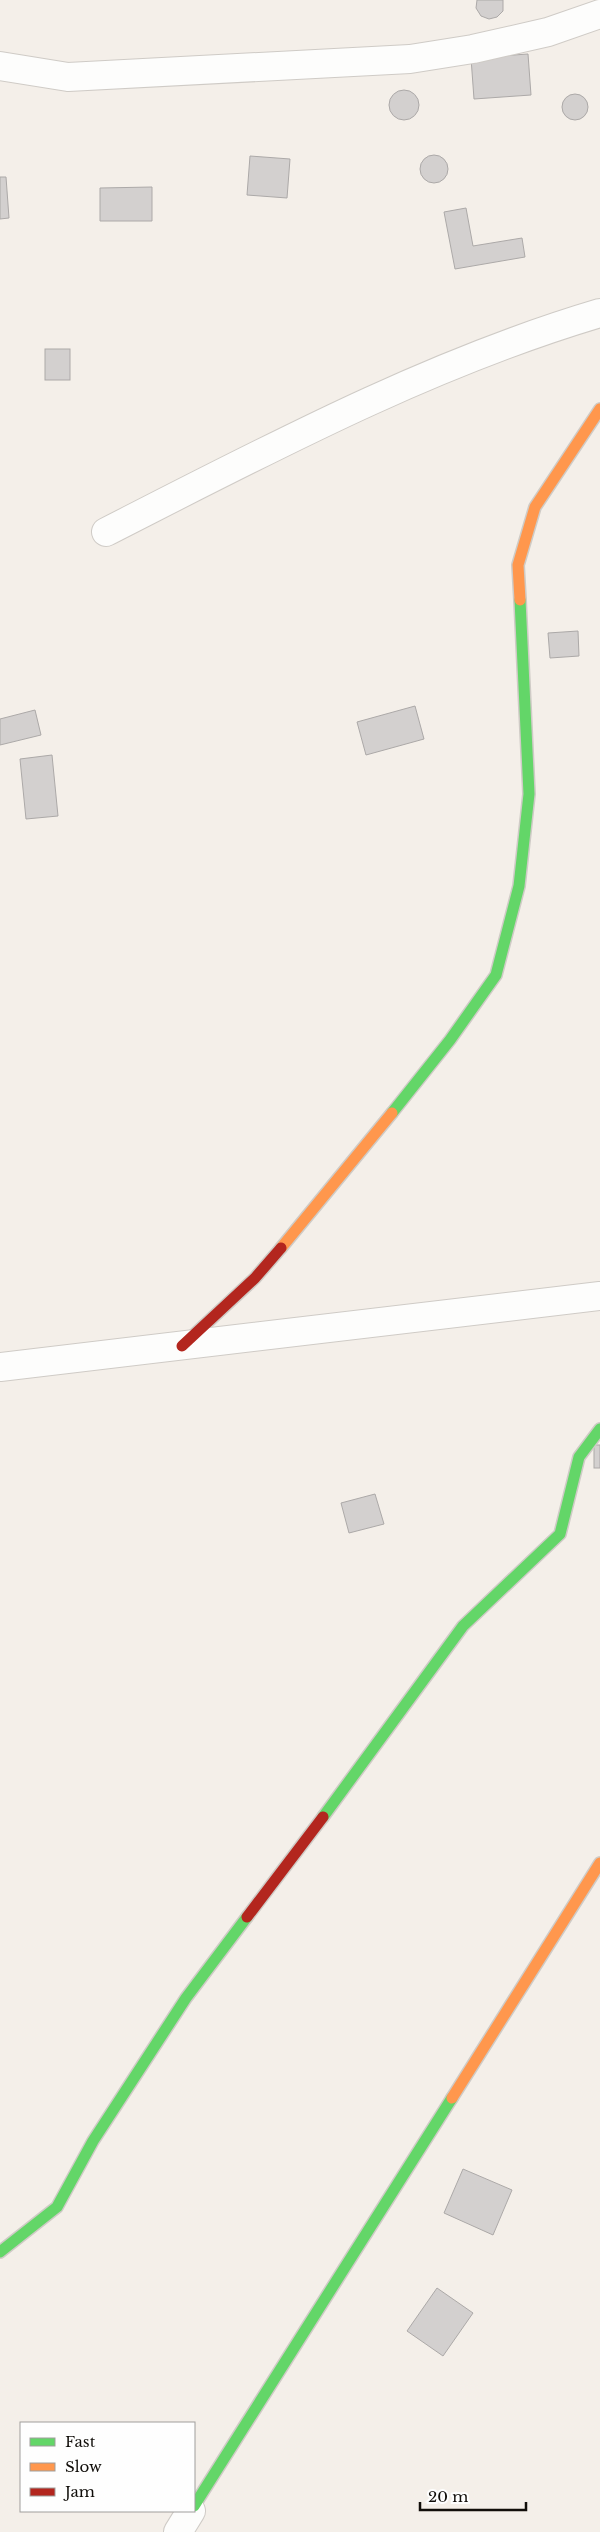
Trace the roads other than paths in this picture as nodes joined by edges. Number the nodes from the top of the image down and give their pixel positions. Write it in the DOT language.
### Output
graph roads {
  1 [pos="600,14"];
  2 [pos="0,66"];
  3 [pos="600,313"];
  4 [pos="600,409"];
  5 [pos="106,532"];
  6 [pos="600,1296"];
  7 [pos="182,1346"];
  8 [pos="0,1367"];
  9 [pos="600,1429"];
  10 [pos="600,1862"];
  11 [pos="0,2252"];
  12 [pos="195,2504"];
  13 [pos="190,2512"];
  14 [pos="178,2532"];
  1 -- 2 [label="street"];
  3 -- 5 [label="street"];
  4 -- 7 [label="street"];
  6 -- 7 [label="street"];
  7 -- 8 [label="street"];
  9 -- 11 [label="street"];
  10 -- 12 [label="street"];
  13 -- 14 [label="street"];
}
